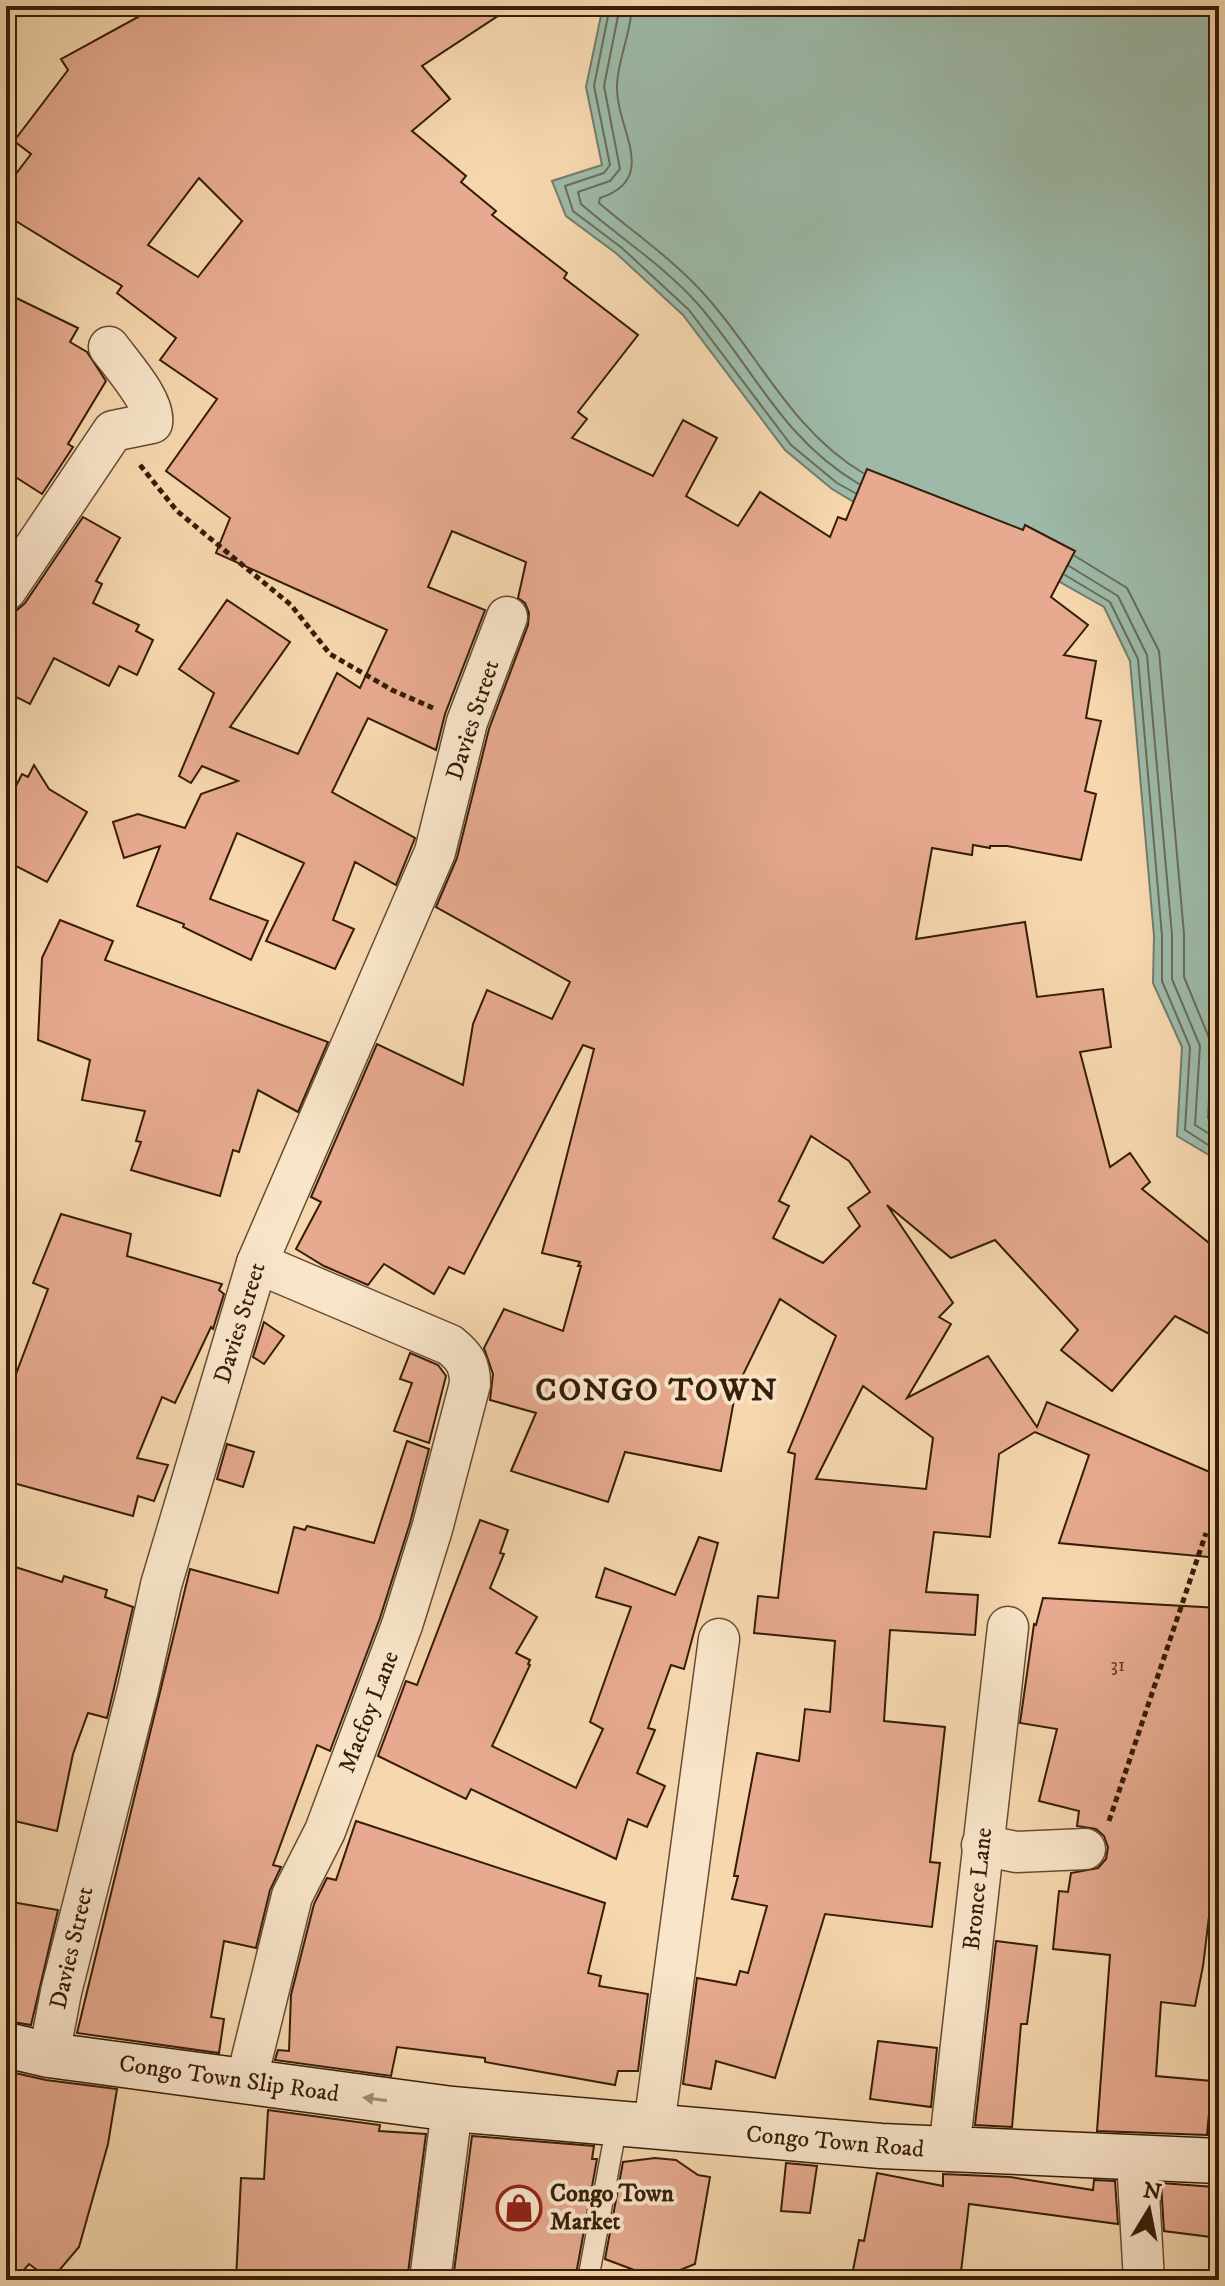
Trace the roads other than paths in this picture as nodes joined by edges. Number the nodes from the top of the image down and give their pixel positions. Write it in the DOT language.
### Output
graph roads {
  1 [pos="109,347"];
  2 [pos="6,590"];
  3 [pos="507,617"];
  4 [pos="257,1263"];
  5 [pos="1008,1627"];
  6 [pos="719,1639"];
  7 [pos="982,1845"];
  8 [pos="1085,1849"];
  9 [pos="6,2045"];
  10 [pos="49,2055"];
  11 [pos="246,2082"];
  12 [pos="452,2109"];
  13 [pos="635,2124"];
  14 [pos="949,2151"];
  15 [pos="1137,2160"];
  16 [pos="1219,2161"];
  17 [pos="430,2280"];
  18 [pos="588,2280"];
  19 [pos="1144,2280"];
  1 -- 2 [label="street"];
  3 -- 4 [label="street, Davies Street"];
  4 -- 10 [label="street, Davies Street"];
  4 -- 11 [label="street, Macfoy Lane"];
  5 -- 7 [label="street, Bronce Lane"];
  6 -- 13 [label="street"];
  7 -- 8 [label="street"];
  7 -- 14 [label="street, Bronce Lane"];
  9 -- 10 [label="main road, Congo Town Slip Road"];
  10 -- 11 [label="main road, Congo Town Slip Road"];
  12 -- 11 [label="main road, Congo Town Slip Road, one-way"];
  12 -- 13 [label="main road, Congo Town Road"];
  12 -- 17 [label="street"];
  13 -- 14 [label="main road, Congo Town Road"];
  13 -- 18 [label="lane"];
  14 -- 15 [label="main road, Congo Town Road"];
  15 -- 16 [label="main road, Congo Town Road"];
  15 -- 19 [label="street"];
}
